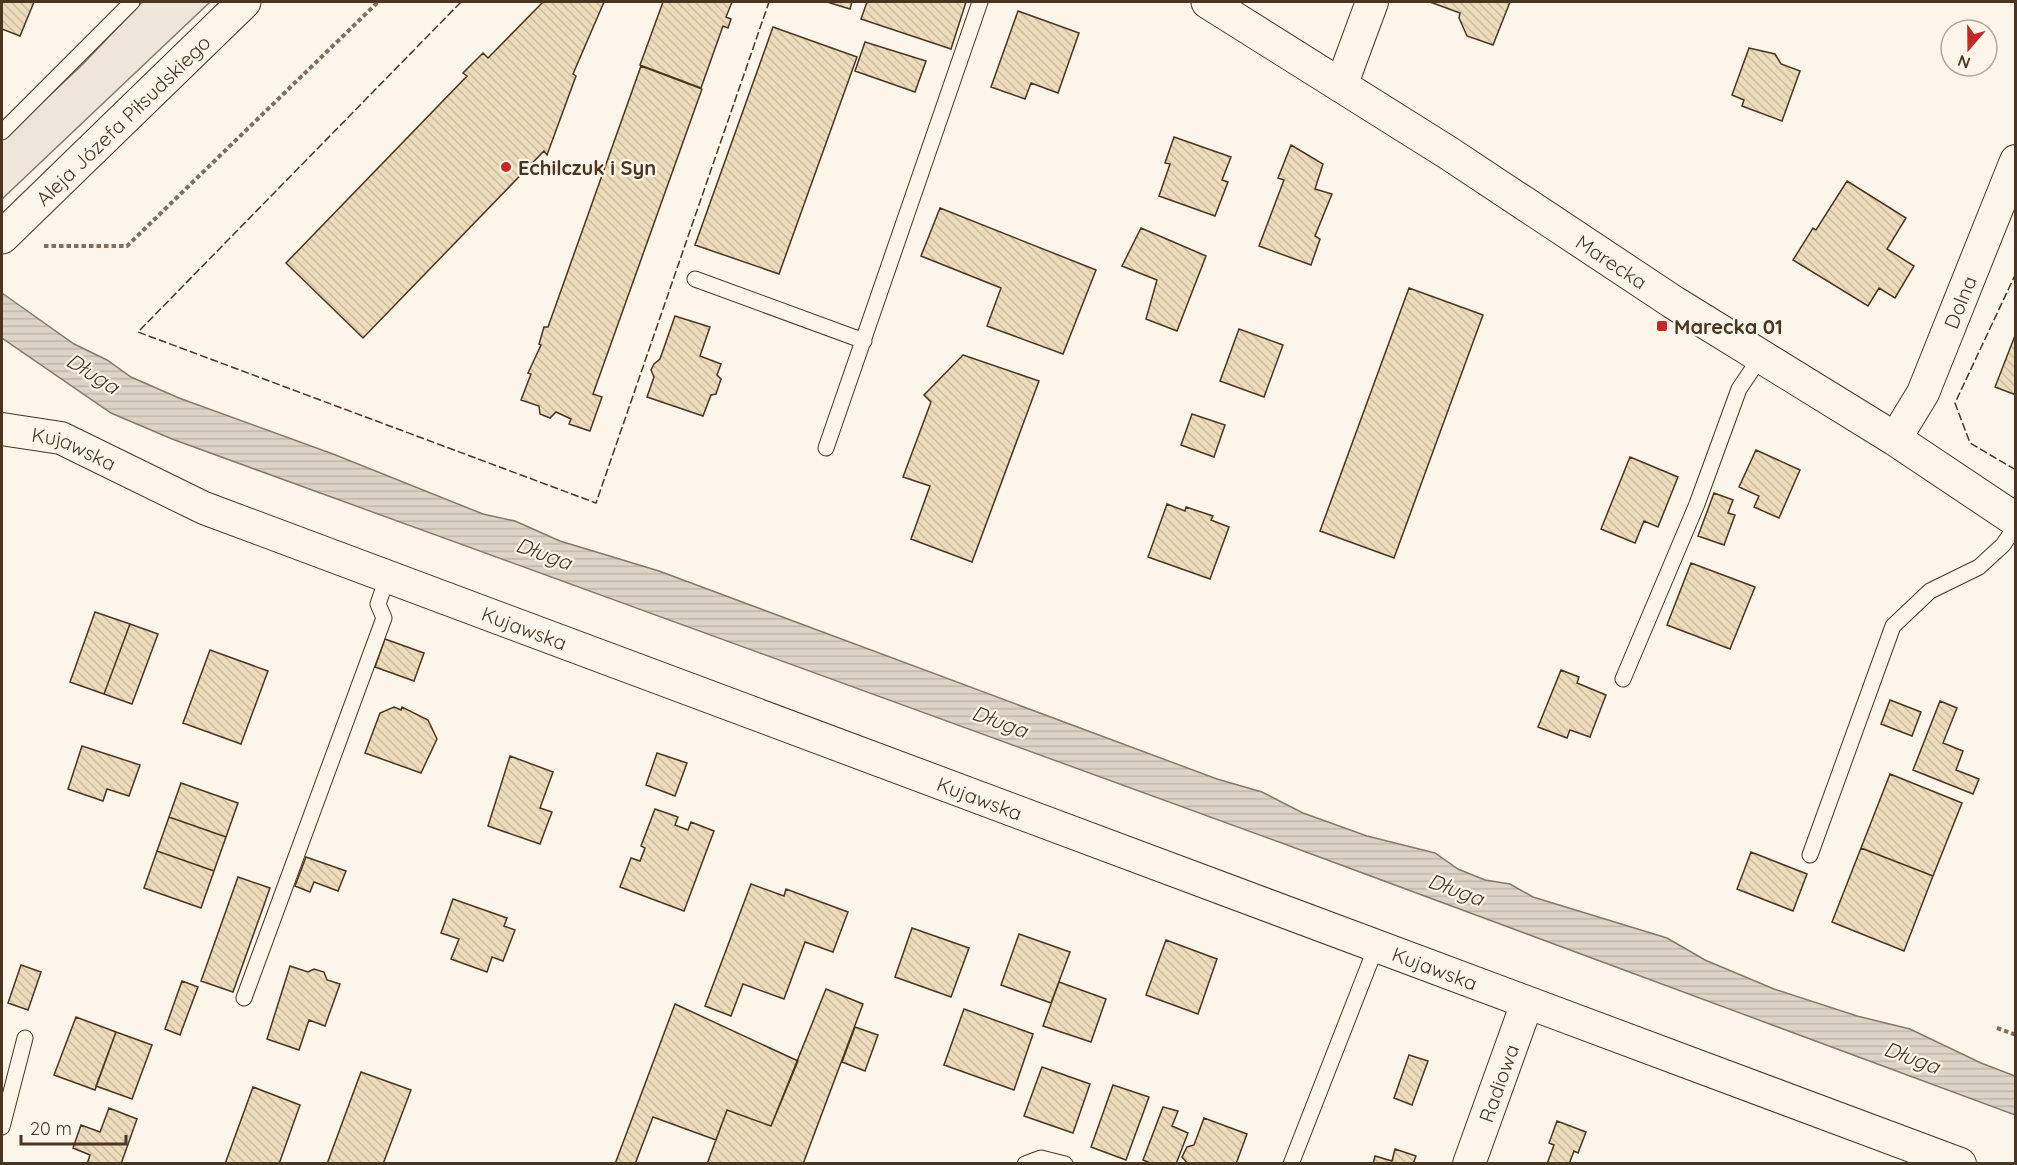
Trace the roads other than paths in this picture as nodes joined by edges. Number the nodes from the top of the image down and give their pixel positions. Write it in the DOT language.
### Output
graph roads {
  1 [pos="132,2"];
  2 [pos="244,2"];
  3 [pos="980,2"];
  4 [pos="1208,2"];
  5 [pos="1372,2"];
  6 [pos="1341,86"];
  7 [pos="2,132"];
  8 [pos="2016,161"];
  9 [pos="2,237"];
  10 [pos="695,279"];
  11 [pos="864,341"];
  12 [pos="1762,355"];
  13 [pos="2,429"];
  14 [pos="1895,439"];
  15 [pos="826,448"];
  16 [pos="2016,520"];
  17 [pos="2016,526"];
  18 [pos="388,575"];
  19 [pos="1623,680"];
  20 [pos="1810,855"];
  21 [pos="1376,947"];
  22 [pos="244,998"];
  23 [pos="1527,1003"];
  24 [pos="25,1038"];
  25 [pos="2,1127"];
  26 [pos="1025,1164"];
  27 [pos="1065,1164"];
  28 [pos="1291,1164"];
  29 [pos="1469,1164"];
  30 [pos="1960,1164"];
  1 -- 7 [label="lane"];
  2 -- 9 [label="street, Aleja Józefa Piłsudskiego"];
  3 -- 11 [label="lane"];
  4 -- 6 [label="street, Marecka"];
  5 -- 6 [label="street"];
  6 -- 12 [label="street, Marecka"];
  8 -- 14 [label="street, Dolna"];
  10 -- 11 [label="lane"];
  11 -- 15 [label="lane"];
  12 -- 14 [label="street, Marecka"];
  12 -- 19 [label="lane"];
  13 -- 18 [label="street, Kujawska"];
  14 -- 16 [label="street, Marecka"];
  17 -- 20 [label="lane"];
  18 -- 21 [label="street, Kujawska"];
  18 -- 22 [label="lane"];
  21 -- 23 [label="street, Kujawska"];
  21 -- 28 [label="lane"];
  23 -- 29 [label="street, Radiowa"];
  23 -- 30 [label="street, Kujawska"];
  24 -- 25 [label="lane"];
  26 -- 27 [label="lane"];
}
